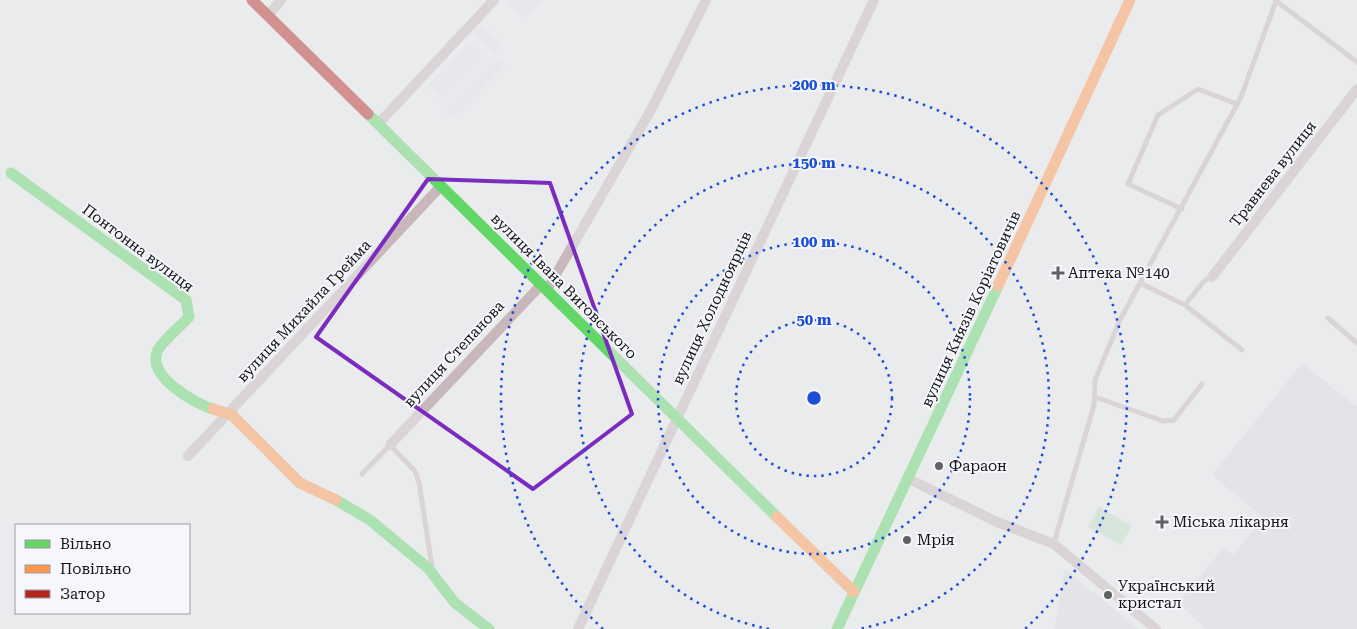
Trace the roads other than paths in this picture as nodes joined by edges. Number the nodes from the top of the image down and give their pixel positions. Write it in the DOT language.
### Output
graph roads {
  1 [pos="252,0"];
  2 [pos="282,0"];
  3 [pos="494,0"];
  4 [pos="706,0"];
  5 [pos="874,0"];
  6 [pos="1276,0"];
  7 [pos="1128,1"];
  8 [pos="268,16"];
  9 [pos="1356,62"];
  10 [pos="1357,89"];
  11 [pos="1237,104"];
  12 [pos="378,124"];
  13 [pos="11,173"];
  14 [pos="441,186"];
  15 [pos="1182,209"];
  16 [pos="1212,277"];
  17 [pos="1140,283"];
  18 [pos="544,288"];
  19 [pos="1185,305"];
  20 [pos="1328,318"];
  21 [pos="1357,343"];
  22 [pos="1242,350"];
  23 [pos="1202,384"];
  24 [pos="1095,397"];
  25 [pos="228,413"];
  26 [pos="677,419"];
  27 [pos="390,445"];
  28 [pos="188,456"];
  29 [pos="362,474"];
  30 [pos="909,479"];
  31 [pos="1054,544"];
  32 [pos="433,575"];
  33 [pos="854,592"];
  34 [pos="489,629"];
  35 [pos="578,629"];
  36 [pos="836,629"];
  37 [pos="1156,629"];
  1 -- 8 [label="street, вулиця Івана Виговського"];
  2 -- 8 [label="street"];
  3 -- 12 [label="street"];
  4 -- 18 [label="street, вулиця Степанова"];
  5 -- 26 [label="street, вулиця Холодноярців"];
  6 -- 9 [label="lane"];
  6 -- 11 [label="lane"];
  7 -- 30 [label="street, вулиця Князів Коріатовичів"];
  8 -- 12 [label="street, вулиця Івана Виговського"];
  10 -- 16 [label="street, Травнева вулиця"];
  11 -- 15 [label="lane"];
  11 -- 15 [label="lane"];
  12 -- 14 [label="street, вулиця Івана Виговського"];
  13 -- 25 [label="street, Понтонна вулиця"];
  14 -- 18 [label="street, вулиця Івана Виговського"];
  14 -- 25 [label="street, вулиця Михайла Грейма"];
  15 -- 17 [label="lane"];
  16 -- 19 [label="lane"];
  17 -- 19 [label="lane"];
  17 -- 24 [label="lane"];
  18 -- 26 [label="street, вулиця Івана Виговського"];
  18 -- 27 [label="street, вулиця Степанова"];
  19 -- 22 [label="lane"];
  20 -- 21 [label="lane"];
  23 -- 24 [label="lane"];
  24 -- 31 [label="lane"];
  25 -- 28 [label="street, вулиця Михайла Грейма"];
  25 -- 32 [label="street"];
  26 -- 33 [label="street, вулиця Івана Виговського"];
  26 -- 35 [label="street, вулиця Холодноярців"];
  27 -- 29 [label="lane"];
  27 -- 32 [label="lane"];
  30 -- 31 [label="street"];
  30 -- 33 [label="street, вулиця Князів Коріатовичів"];
  31 -- 37 [label="street"];
  32 -- 34 [label="street"];
  33 -- 36 [label="street, вулиця Князів Коріатовичів"];
}
